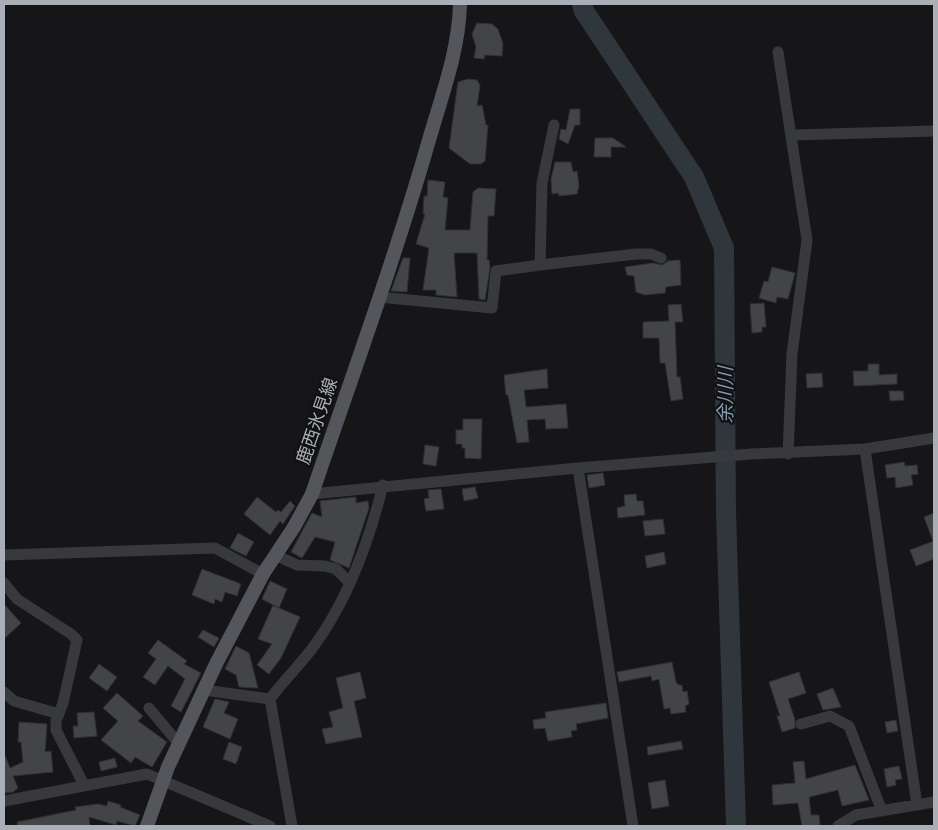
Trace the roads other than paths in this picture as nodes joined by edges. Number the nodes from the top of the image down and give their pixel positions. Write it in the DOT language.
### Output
graph roads {
  1 [pos="460,4"];
  2 [pos="778,52"];
  3 [pos="554,125"];
  4 [pos="934,131"];
  5 [pos="792,135"];
  6 [pos="661,258"];
  7 [pos="540,265"];
  8 [pos="379,297"];
  9 [pos="934,438"];
  10 [pos="866,450"];
  11 [pos="788,454"];
  12 [pos="578,468"];
  13 [pos="383,485"];
  14 [pos="312,494"];
  15 [pos="4,555"];
  16 [pos="276,555"];
  17 [pos="263,574"];
  18 [pos="4,583"];
  19 [pos="350,583"];
  20 [pos="204,690"];
  21 [pos="4,692"];
  22 [pos="270,699"];
  23 [pos="149,708"];
  24 [pos="58,714"];
  25 [pos="801,724"];
  26 [pos="178,744"];
  27 [pos="163,781"];
  28 [pos="84,785"];
  29 [pos="4,800"];
  30 [pos="934,802"];
  31 [pos="917,805"];
  32 [pos="882,811"];
  33 [pos="147,826"];
  34 [pos="270,826"];
  35 [pos="292,826"];
  36 [pos="634,826"];
  37 [pos="838,826"];
  1 -- 8 [label="main road, 鹿西氷見線"];
  2 -- 5 [label="street"];
  3 -- 7 [label="street"];
  4 -- 5 [label="street"];
  5 -- 11 [label="street"];
  6 -- 7 [label="street"];
  7 -- 8 [label="street"];
  8 -- 14 [label="main road, 鹿西氷見線"];
  9 -- 10 [label="street"];
  10 -- 11 [label="street"];
  10 -- 31 [label="street"];
  11 -- 12 [label="street"];
  12 -- 13 [label="street"];
  12 -- 36 [label="street"];
  13 -- 14 [label="street"];
  13 -- 19 [label="street"];
  14 -- 16 [label="main road, 鹿西氷見線"];
  15 -- 17 [label="street"];
  16 -- 17 [label="main road, 鹿西氷見線"];
  16 -- 19 [label="street"];
  17 -- 20 [label="main road, 鹿西氷見線"];
  18 -- 24 [label="street"];
  19 -- 22 [label="street"];
  20 -- 22 [label="street"];
  20 -- 26 [label="main road, 鹿西氷見線"];
  21 -- 24 [label="street"];
  22 -- 35 [label="street"];
  23 -- 26 [label="street"];
  24 -- 28 [label="street"];
  25 -- 32 [label="street"];
  26 -- 27 [label="main road, 鹿西氷見線"];
  27 -- 28 [label="street"];
  27 -- 33 [label="main road, 鹿西氷見線"];
  27 -- 34 [label="street"];
  28 -- 29 [label="street"];
  30 -- 31 [label="street"];
  31 -- 32 [label="street"];
  32 -- 37 [label="street"];
}
